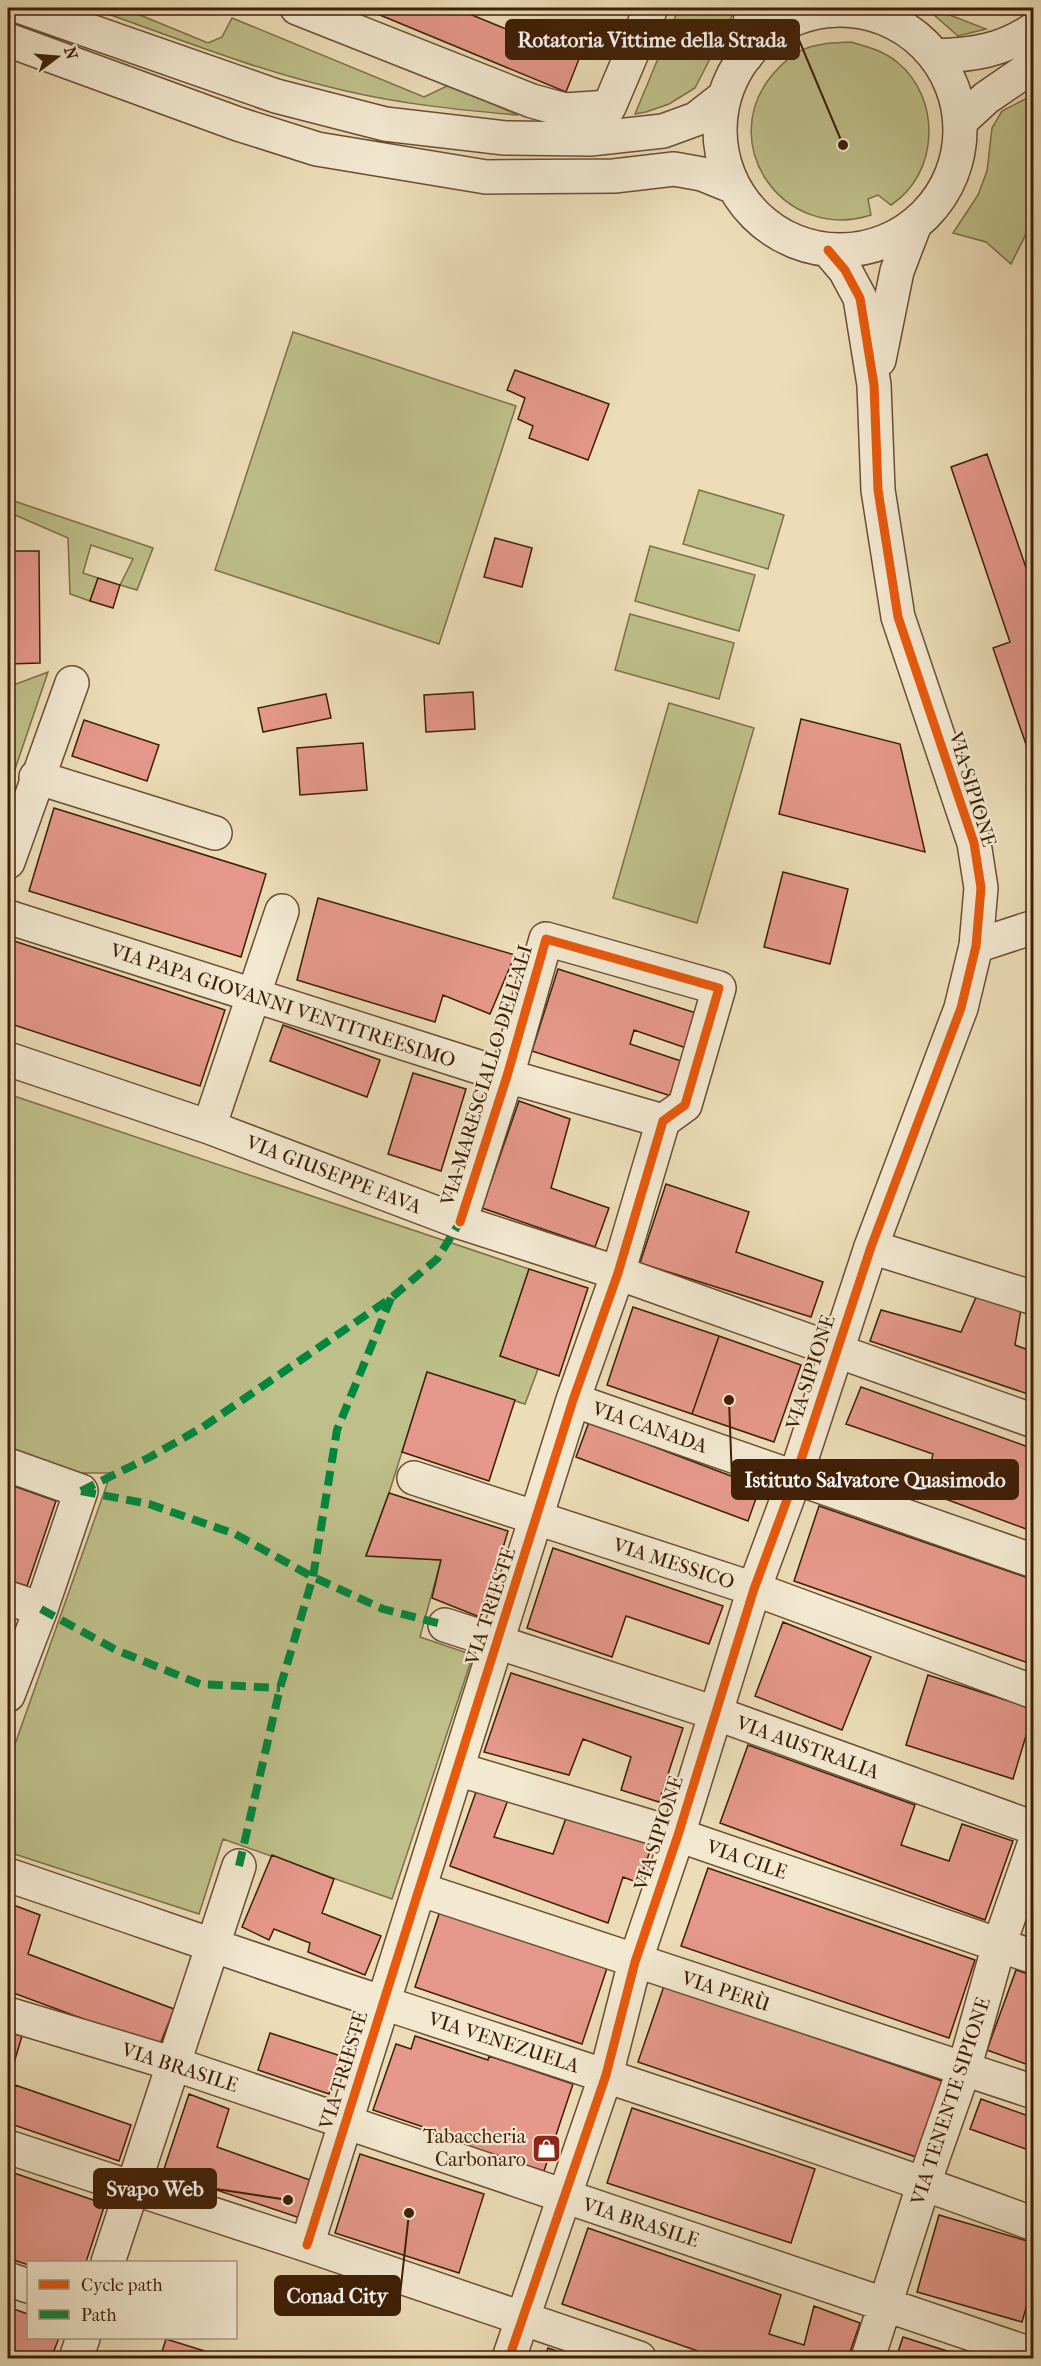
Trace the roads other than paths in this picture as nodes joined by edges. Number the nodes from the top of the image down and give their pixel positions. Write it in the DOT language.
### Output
graph roads {
  1 [pos="24,8"];
  2 [pos="297,8"];
  3 [pos="651,8"];
  4 [pos="752,8"];
  5 [pos="833,9"];
  6 [pos="1034,28"];
  7 [pos="8,40"];
  8 [pos="746,56"];
  9 [pos="935,56"];
  10 [pos="1034,65"];
  11 [pos="724,97"];
  12 [pos="960,122"];
  13 [pos="734,187"];
  14 [pos="915,224"];
  15 [pos="828,250"];
  16 [pos="874,385"];
  17 [pos="72,683"];
  18 [pos="36,777"];
  19 [pos="215,833"];
  20 [pos="8,862"];
  21 [pos="282,911"];
  22 [pos="8,917"];
  23 [pos="1034,927"];
  24 [pos="976,946"];
  25 [pos="253,995"];
  26 [pos="8,1059"];
  27 [pos="507,1076"];
  28 [pos="663,1121"];
  29 [pos="209,1127"];
  30 [pos="460,1222"];
  31 [pos="871,1247"];
  32 [pos="618,1273"];
  33 [pos="1034,1298"];
  34 [pos="835,1350"];
  35 [pos="573,1400"];
  36 [pos="1034,1421"];
  37 [pos="8,1465"];
  38 [pos="414,1478"];
  39 [pos="795,1478"];
  40 [pos="537,1519"];
  41 [pos="1034,1561"];
  42 [pos="754,1589"];
  43 [pos="8,1598"];
  44 [pos="41,1609"];
  45 [pos="445,1625"];
  46 [pos="497,1641"];
  47 [pos="1034,1692"];
  48 [pos="8,1695"];
  49 [pos="714,1713"];
  50 [pos="457,1769"];
  51 [pos="1034,1828"];
  52 [pos="678,1835"];
  53 [pos="1034,1845"];
  54 [pos="239,1866"];
  55 [pos="8,1875"];
  56 [pos="419,1889"];
  57 [pos="214,1944"];
  58 [pos="999,1945"];
  59 [pos="1034,1957"];
  60 [pos="635,1962"];
  61 [pos="383,2003"];
  62 [pos="8,2014"];
  63 [pos="174,2064"];
  64 [pos="964,2069"];
  65 [pos="606,2074"];
  66 [pos="1034,2092"];
  67 [pos="345,2123"];
  68 [pos="8,2147"];
  69 [pos="924,2183"];
  70 [pos="133,2188"];
  71 [pos="565,2197"];
  72 [pos="1034,2224"];
  73 [pos="307,2245"];
  74 [pos="108,2261"];
  75 [pos="8,2279"];
  76 [pos="27,2286"];
  77 [pos="885,2303"];
  78 [pos="521,2319"];
  79 [pos="82,2339"];
  80 [pos="1032,2353"];
  81 [pos="76,2358"];
  82 [pos="509,2358"];
  83 [pos="639,2358"];
  84 [pos="868,2358"];
  1 -- 11 [label="street"];
  2 -- 3 [label="street"];
  4 -- 8 [label="street"];
  5 -- 8 [label="street"];
  5 -- 9 [label="street"];
  6 -- 9 [label="street"];
  7 -- 13 [label="street"];
  8 -- 11 [label="street"];
  9 -- 12 [label="street"];
  10 -- 12 [label="street"];
  11 -- 13 [label="street"];
  12 -- 14 [label="street"];
  13 -- 15 [label="street"];
  14 -- 15 [label="street"];
  14 -- 16 [label="street"];
  15 -- 16 [label="street"];
  16 -- 24 [label="street, VIA SIPIONE"];
  17 -- 18 [label="street"];
  18 -- 19 [label="street"];
  18 -- 20 [label="street"];
  21 -- 25 [label="street"];
  22 -- 25 [label="street, VIA PAPA GIOVANNI VENTITREESIMO"];
  23 -- 24 [label="street"];
  24 -- 31 [label="street, VIA SIPIONE"];
  25 -- 27 [label="street, VIA PAPA GIOVANNI VENTITREESIMO"];
  25 -- 29 [label="street"];
  26 -- 29 [label="street, VIA GIUSEPPE FAVA"];
  27 -- 28 [label="street, VIA PAPA GIOVANNI VENTITREESIMO"];
  27 -- 28 [label="street, VIA MARESCIALLO DELL'ALI"];
  27 -- 30 [label="street, VIA MARESCIALLO DELL'ALI"];
  28 -- 32 [label="street, VIA TRIESTE"];
  29 -- 30 [label="street, VIA GIUSEPPE FAVA"];
  30 -- 32 [label="street, VIA GIUSEPPE FAVA"];
  31 -- 33 [label="street"];
  31 -- 34 [label="street, VIA SIPIONE"];
  32 -- 34 [label="street, VIA GIUSEPPE FAVA"];
  32 -- 35 [label="street, VIA TRIESTE"];
  34 -- 36 [label="street, VIA GIUSEPPE FAVA"];
  34 -- 39 [label="street, VIA SIPIONE"];
  35 -- 39 [label="street, VIA CANADA"];
  35 -- 40 [label="street, VIA TRIESTE"];
  37 -- 44 [label="street"];
  38 -- 40 [label="street, VIA MESSICO"];
  39 -- 41 [label="street, VIA CANADA"];
  39 -- 42 [label="street, VIA SIPIONE"];
  40 -- 42 [label="street, VIA MESSICO"];
  40 -- 46 [label="street, VIA TRIESTE"];
  42 -- 47 [label="street, VIA MESSICO"];
  42 -- 49 [label="street, VIA SIPIONE"];
  43 -- 44 [label="street"];
  44 -- 48 [label="street"];
  45 -- 46 [label="street, VIA AUSTRALIA"];
  46 -- 49 [label="street, VIA AUSTRALIA"];
  46 -- 50 [label="street, VIA TRIESTE"];
  49 -- 51 [label="street, VIA AUSTRALIA"];
  49 -- 52 [label="street, VIA SIPIONE"];
  50 -- 52 [label="street, VIA CILE"];
  50 -- 56 [label="street, VIA TRIESTE"];
  52 -- 58 [label="street, VIA CILE"];
  52 -- 60 [label="street, VIA SIPIONE"];
  53 -- 58 [label="street, VIA TENENTE SIPIONE"];
  54 -- 57 [label="street"];
  55 -- 57 [label="street, VIA VENEZUELA"];
  56 -- 60 [label="street, VIA PERÙ"];
  56 -- 61 [label="street, VIA TRIESTE"];
  57 -- 61 [label="street, VIA VENEZUELA"];
  57 -- 63 [label="street"];
  58 -- 59 [label="street, VIA CILE"];
  58 -- 64 [label="street, VIA TENENTE SIPIONE"];
  60 -- 64 [label="street, VIA PERÙ"];
  60 -- 65 [label="street, VIA SIPIONE"];
  61 -- 65 [label="street, VIA VENEZUELA"];
  61 -- 67 [label="street, VIA TRIESTE"];
  62 -- 63 [label="street, VIA BRASILE"];
  63 -- 67 [label="street, VIA BRASILE"];
  63 -- 70 [label="street"];
  64 -- 66 [label="street, VIA PERÙ"];
  64 -- 69 [label="street, VIA TENENTE SIPIONE"];
  65 -- 69 [label="street, VIA VENEZUELA"];
  65 -- 71 [label="street, VIA SIPIONE"];
  67 -- 71 [label="street, VIA BRASILE"];
  67 -- 73 [label="street, VIA TRIESTE"];
  68 -- 70 [label="street"];
  69 -- 72 [label="street, VIA VENEZUELA"];
  69 -- 77 [label="street, VIA TENENTE SIPIONE"];
  70 -- 73 [label="street"];
  70 -- 74 [label="street"];
  71 -- 77 [label="street, VIA BRASILE"];
  71 -- 78 [label="street, VIA SIPIONE"];
  73 -- 78 [label="street"];
  75 -- 76 [label="street"];
  77 -- 80 [label="street, VIA BRASILE"];
  77 -- 84 [label="street, VIA TENENTE SIPIONE"];
  78 -- 82 [label="street, VIA SIPIONE"];
  78 -- 83 [label="street"];
  79 -- 81 [label="street"];
}
